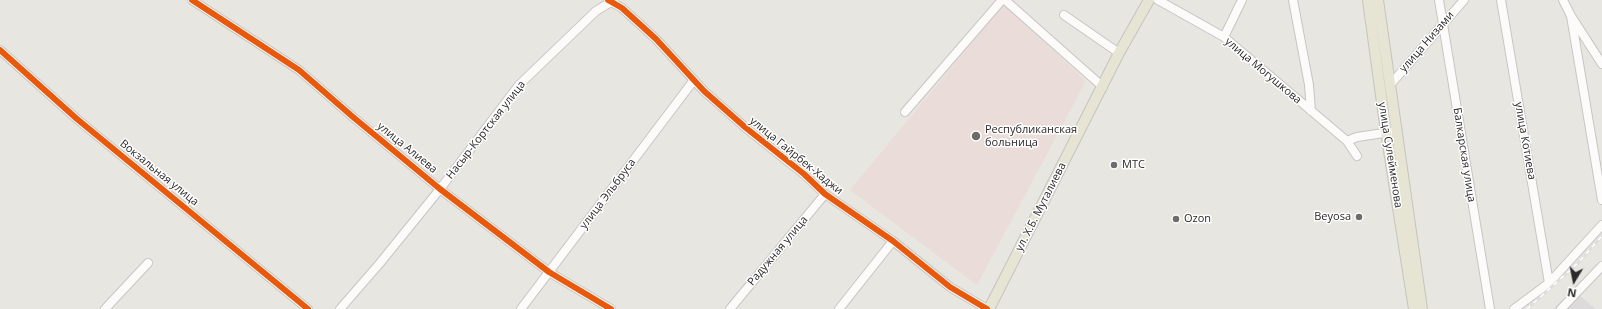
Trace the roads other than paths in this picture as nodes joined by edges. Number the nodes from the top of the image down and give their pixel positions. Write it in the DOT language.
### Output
graph roads {
  1 [pos="192,0"];
  2 [pos="1003,0"];
  3 [pos="1149,0"];
  4 [pos="1158,0"];
  5 [pos="1242,0"];
  6 [pos="1294,0"];
  7 [pos="1368,0"];
  8 [pos="1378,0"];
  9 [pos="1439,0"];
  10 [pos="1464,0"];
  11 [pos="1501,0"];
  12 [pos="1563,0"];
  13 [pos="611,1"];
  14 [pos="1064,15"];
  15 [pos="1571,16"];
  16 [pos="1443,23"];
  17 [pos="1224,37"];
  18 [pos="0,50"];
  19 [pos="1119,53"];
  20 [pos="1602,64"];
  21 [pos="694,80"];
  22 [pos="1390,84"];
  23 [pos="1102,87"];
  24 [pos="1311,111"];
  25 [pos="904,112"];
  26 [pos="1397,131"];
  27 [pos="1386,132"];
  28 [pos="1347,141"];
  29 [pos="1357,156"];
  30 [pos="440,189"];
  31 [pos="825,194"];
  32 [pos="1602,200"];
  33 [pos="1602,225"];
  34 [pos="893,241"];
  35 [pos="148,263"];
  36 [pos="1602,266"];
  37 [pos="549,272"];
  38 [pos="1549,283"];
  39 [pos="106,309"];
  40 [pos="308,309"];
  41 [pos="340,309"];
  42 [pos="522,309"];
  43 [pos="611,309"];
  44 [pos="730,309"];
  45 [pos="839,309"];
  46 [pos="988,309"];
  47 [pos="1414,309"];
  48 [pos="1422,309"];
  49 [pos="1490,309"];
  50 [pos="1514,309"];
  51 [pos="1561,309"];
  1 -- 30 [label="street, улица Алиева"];
  2 -- 23 [label="street"];
  2 -- 25 [label="street"];
  3 -- 19 [label="main road, ул. Х.Б. Муталиева"];
  4 -- 17 [label="street, улица Могушкова"];
  5 -- 17 [label="street"];
  6 -- 24 [label="street"];
  7 -- 27 [label="main road, улица Сулейменова"];
  8 -- 22 [label="main road, улица Сулейменова"];
  9 -- 16 [label="street, Балкарская улица"];
  10 -- 16 [label="street, улица Низами"];
  11 -- 38 [label="street, улица Котиева"];
  12 -- 15 [label="street"];
  13 -- 21 [label="street, улица Гайрбек-Хаджи"];
  13 -- 30 [label="street, Насыр-Кортская улица"];
  14 -- 19 [label="street"];
  15 -- 20 [label="street"];
  15 -- 32 [label="street"];
  16 -- 22 [label="street, улица Низами"];
  16 -- 49 [label="street, Балкарская улица"];
  17 -- 24 [label="street, улица Могушкова"];
  18 -- 40 [label="street, Вокзальная улица"];
  19 -- 23 [label="main road, ул. Х.Б. Муталиева"];
  21 -- 31 [label="street, улица Гайрбек-Хаджи"];
  21 -- 37 [label="street, улица Эльбруса"];
  22 -- 26 [label="main road, улица Сулейменова"];
  23 -- 46 [label="main road, ул. Х.Б. Муталиева"];
  24 -- 28 [label="street, улица Могушкова"];
  26 -- 27 [label="street"];
  26 -- 48 [label="main road, улица Сулейменова"];
  27 -- 28 [label="street"];
  27 -- 47 [label="main road, улица Сулейменова"];
  28 -- 29 [label="street, улица Могушкова"];
  30 -- 37 [label="street, улица Алиева"];
  30 -- 41 [label="street, Насыр-Кортская улица"];
  31 -- 34 [label="street, улица Гайрбек-Хаджи"];
  31 -- 44 [label="street, Радужная улица"];
  33 -- 38 [label="street"];
  34 -- 45 [label="street"];
  34 -- 46 [label="street, улица Гайрбек-Хаджи"];
  35 -- 39 [label="street"];
  36 -- 51 [label="street"];
  37 -- 42 [label="street, улица Эльбруса"];
  37 -- 43 [label="street, улица Алиева"];
  38 -- 50 [label="street"];
}
